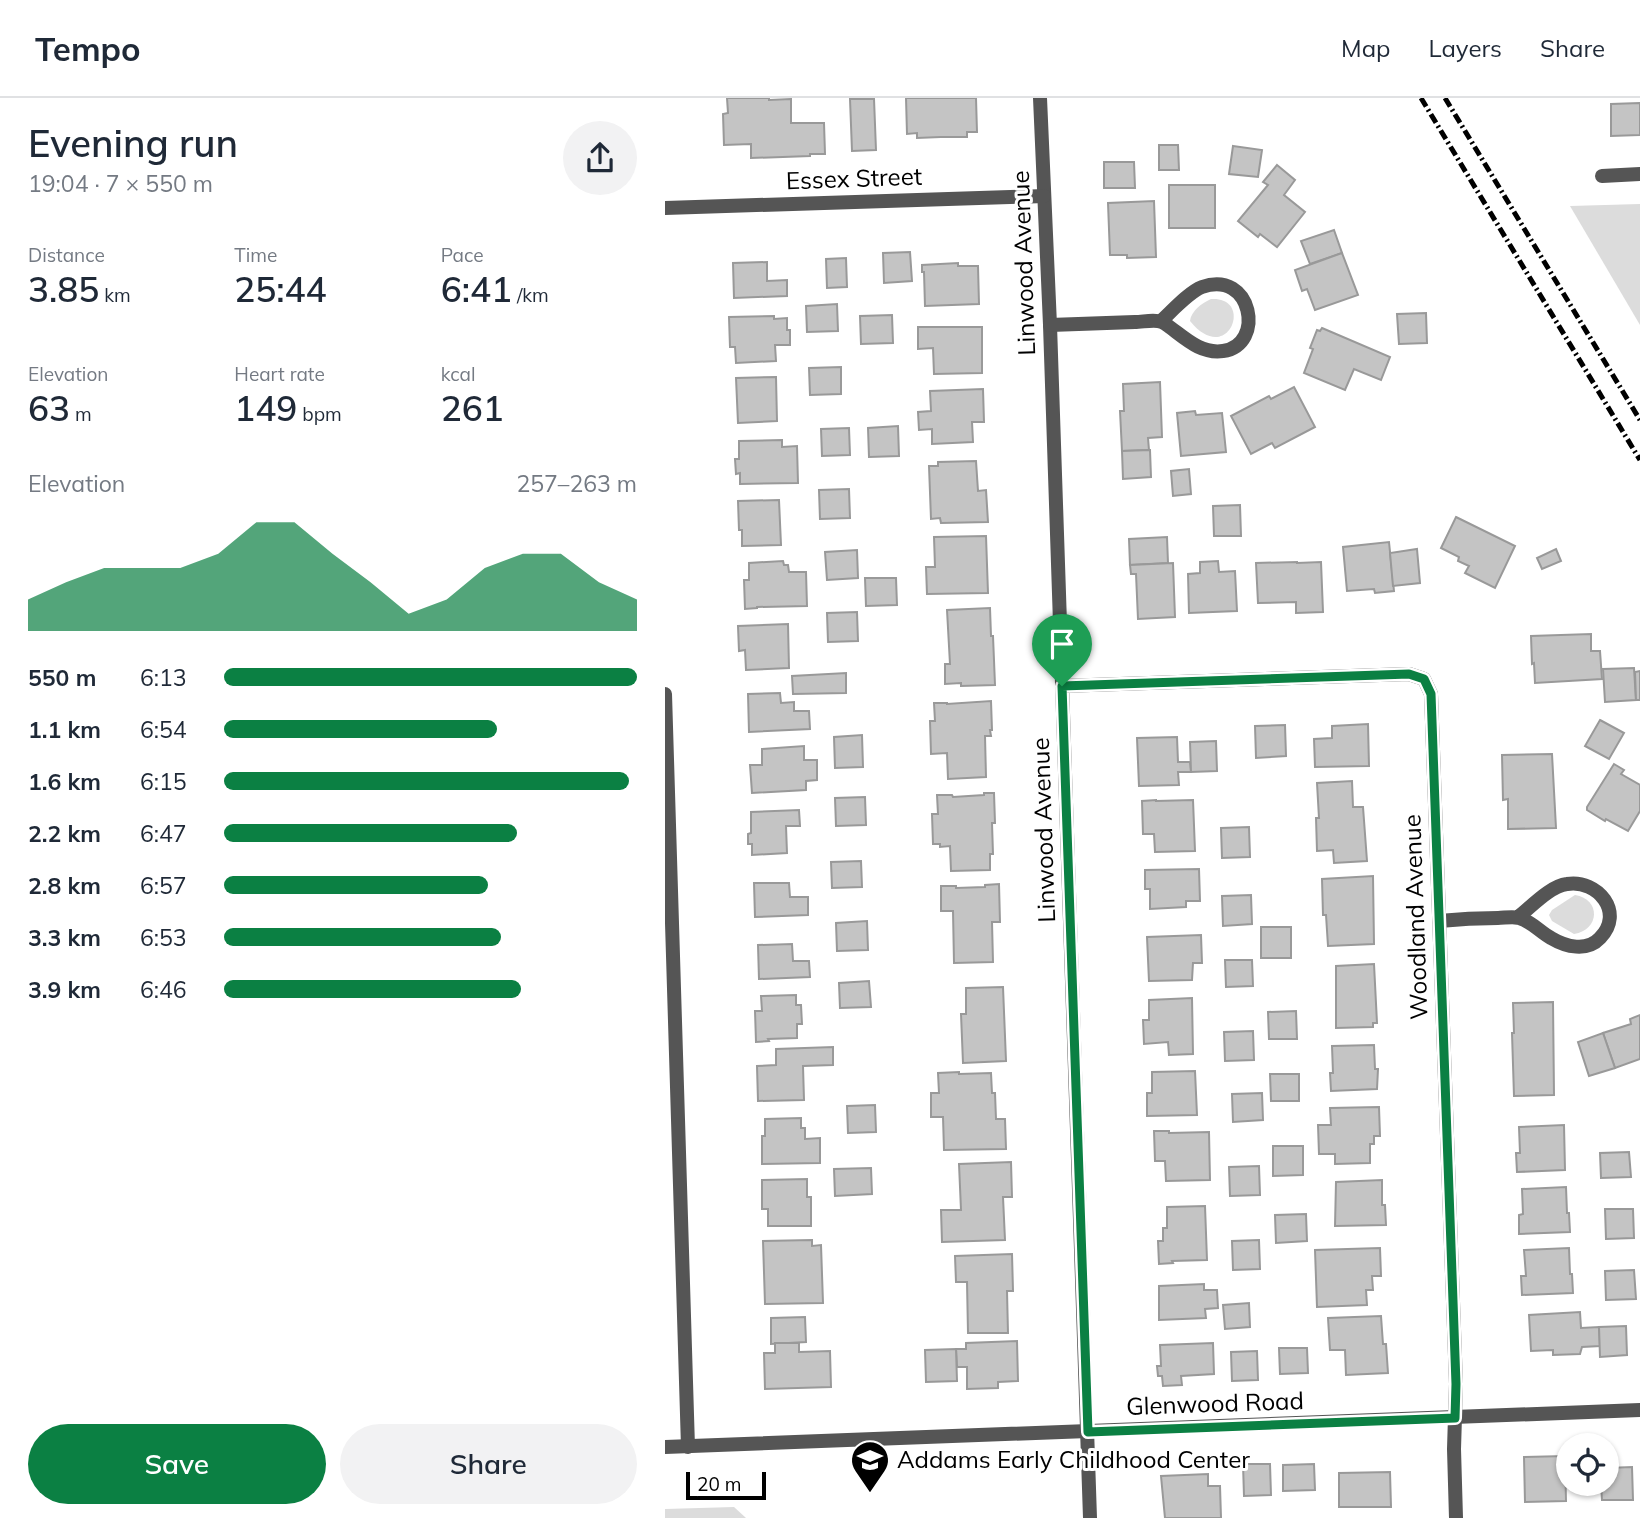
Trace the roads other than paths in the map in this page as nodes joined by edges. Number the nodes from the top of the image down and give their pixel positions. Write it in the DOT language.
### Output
graph roads {
  1 [pos="1040,98"];
  2 [pos="1640,174"];
  3 [pos="1602,176"];
  4 [pos="1044,196"];
  5 [pos="665,208"];
  6 [pos="1161,321"];
  7 [pos="1050,325"];
  8 [pos="1062,686"];
  9 [pos="665,694"];
  10 [pos="1518,917"];
  11 [pos="1439,921"];
  12 [pos="1640,1410"];
  13 [pos="1455,1418"];
  14 [pos="1088,1432"];
  15 [pos="665,1447"];
  16 [pos="688,1447"];
  17 [pos="1090,1518"];
  18 [pos="1457,1518"];
  1 -- 4 [label="street, Linwood Avenue"];
  2 -- 3 [label="street"];
  4 -- 5 [label="street, Essex Street"];
  4 -- 7 [label="street, Linwood Avenue"];
  6 -- 6 [label="street"];
  6 -- 7 [label="street"];
  7 -- 8 [label="street, Linwood Avenue"];
  8 -- 11 [label="street, Woodland Avenue"];
  8 -- 14 [label="street, Linwood Avenue"];
  9 -- 16 [label="street"];
  10 -- 10 [label="street"];
  10 -- 11 [label="street"];
  11 -- 13 [label="street, Woodland Avenue"];
  12 -- 13 [label="street, Glenwood Road"];
  13 -- 14 [label="street, Glenwood Road"];
  13 -- 18 [label="street, Woodland Avenue"];
  14 -- 16 [label="street, Glenwood Road"];
  14 -- 17 [label="street, Linwood Avenue"];
  15 -- 16 [label="street, Glenwood Road"];
}
